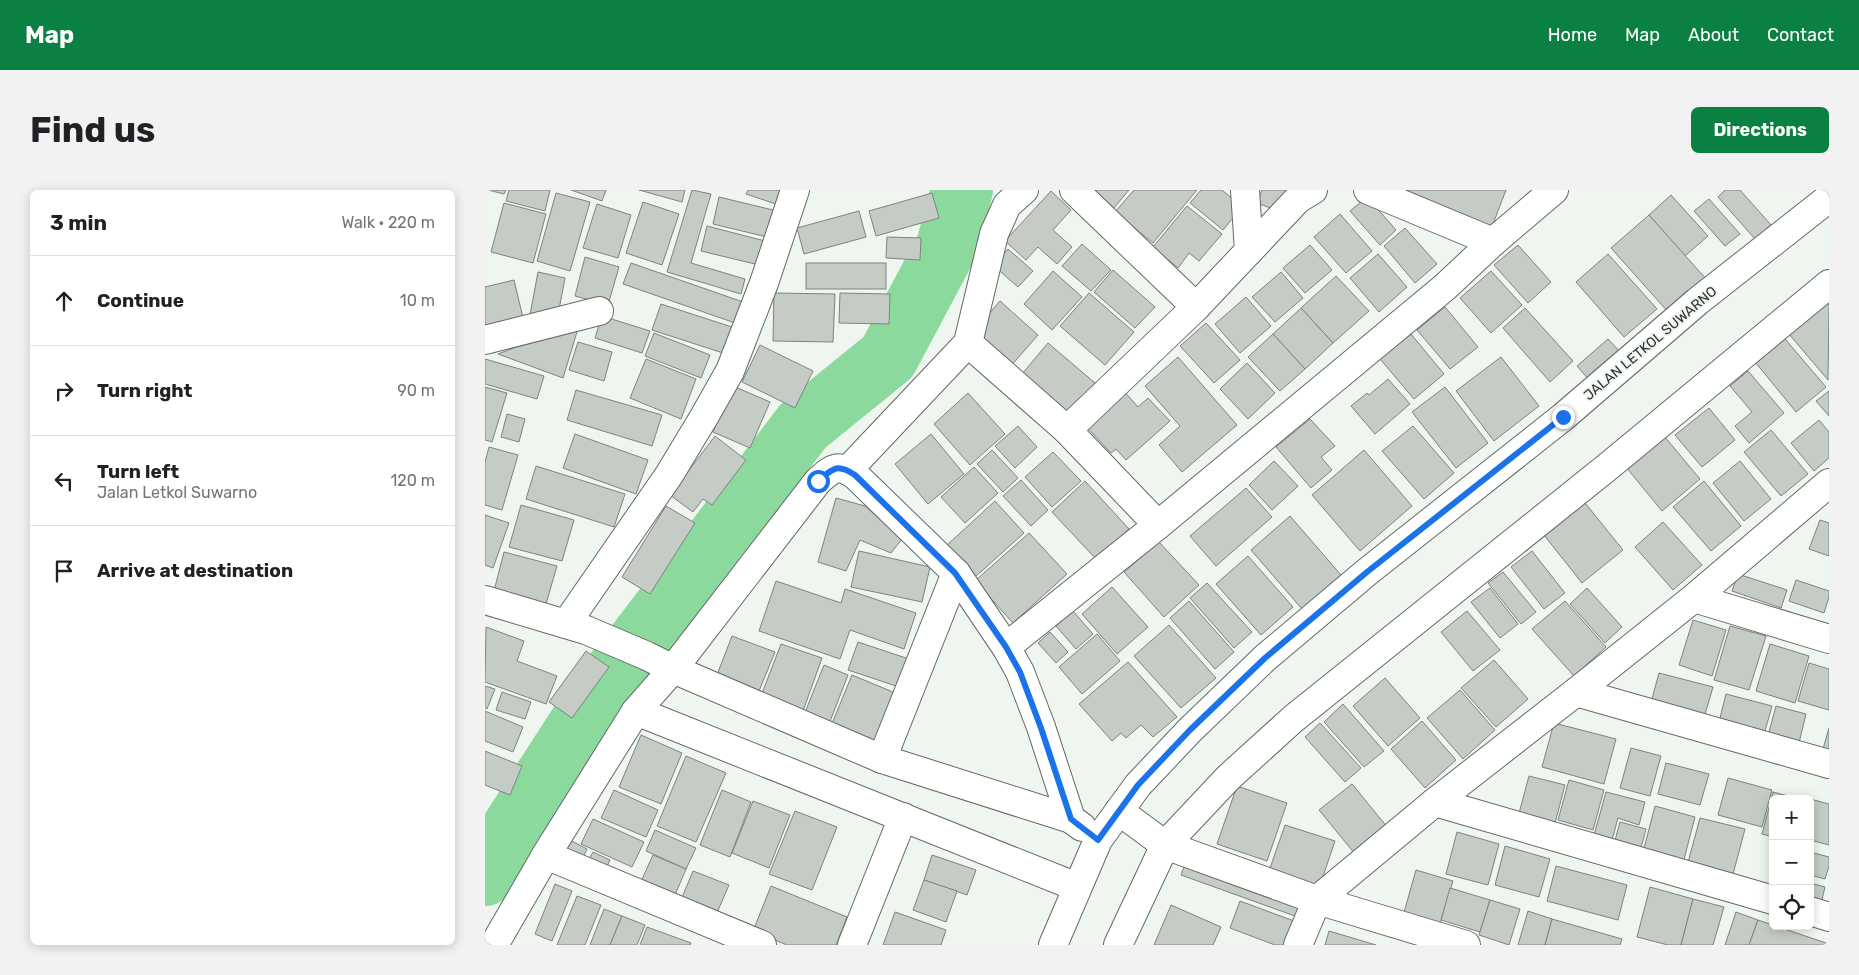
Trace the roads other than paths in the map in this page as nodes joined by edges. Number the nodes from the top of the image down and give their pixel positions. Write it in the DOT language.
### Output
graph roads {
  1 [pos="795,190"];
  2 [pos="1024,190"];
  3 [pos="1074,190"];
  4 [pos="1245,190"];
  5 [pos="1313,190"];
  6 [pos="1368,190"];
  7 [pos="1554,190"];
  8 [pos="1819,190"];
  9 [pos="1829,196"];
  10 [pos="1493,242"];
  11 [pos="1249,250"];
  12 [pos="1829,284"];
  13 [pos="1196,307"];
  14 [pos="599,311"];
  15 [pos="485,340"];
  16 [pos="968,343"];
  17 [pos="1067,430"];
  18 [pos="848,470"];
  19 [pos="1825,492"];
  20 [pos="1158,525"];
  21 [pos="955,573"];
  22 [pos="1693,598"];
  23 [pos="485,600"];
  24 [pos="576,627"];
  25 [pos="1829,639"];
  26 [pos="1006,647"];
  27 [pos="673,669"];
  28 [pos="1576,692"];
  29 [pos="636,711"];
  30 [pos="882,759"];
  31 [pos="1829,764"];
  32 [pos="1435,802"];
  33 [pos="1119,811"];
  34 [pos="903,817"];
  35 [pos="1071,819"];
  36 [pos="1098,840"];
  37 [pos="1165,845"];
  38 [pos="546,855"];
  39 [pos="1077,887"];
  40 [pos="1769,899"];
  41 [pos="1317,900"];
  42 [pos="1814,912"];
  43 [pos="1829,916"];
  44 [pos="494,945"];
  45 [pos="762,945"];
  46 [pos="853,945"];
  47 [pos="1053,945"];
  48 [pos="1118,945"];
  49 [pos="1298,945"];
  50 [pos="1466,945"];
  1 -- 24 [label="street"];
  2 -- 16 [label="street"];
  3 -- 13 [label="street"];
  4 -- 11 [label="street"];
  5 -- 11 [label="street"];
  6 -- 10 [label="street"];
  7 -- 10 [label="street"];
  8 -- 9 [label="street"];
  9 -- 33 [label="street, JALAN LETKOL SUWARNO"];
  10 -- 20 [label="street"];
  11 -- 13 [label="street"];
  12 -- 37 [label="street"];
  13 -- 17 [label="street"];
  14 -- 15 [label="street"];
  16 -- 17 [label="street"];
  16 -- 18 [label="street"];
  17 -- 20 [label="street"];
  18 -- 21 [label="street"];
  18 -- 27 [label="street"];
  19 -- 22 [label="street"];
  20 -- 26 [label="street"];
  21 -- 26 [label="street"];
  21 -- 30 [label="street"];
  22 -- 25 [label="street"];
  22 -- 28 [label="street"];
  23 -- 24 [label="street"];
  24 -- 27 [label="street"];
  26 -- 35 [label="street"];
  27 -- 29 [label="street"];
  27 -- 30 [label="street"];
  28 -- 31 [label="street"];
  28 -- 32 [label="street"];
  29 -- 34 [label="street"];
  29 -- 38 [label="street"];
  30 -- 35 [label="street"];
  32 -- 40 [label="street"];
  32 -- 41 [label="street"];
  33 -- 36 [label="street, JALAN LETKOL SUWARNO"];
  33 -- 37 [label="street"];
  34 -- 39 [label="street"];
  34 -- 46 [label="street"];
  35 -- 36 [label="street"];
  36 -- 39 [label="street, JALAN LETKOL SUWARNO"];
  37 -- 41 [label="street"];
  37 -- 48 [label="street"];
  38 -- 44 [label="street"];
  38 -- 45 [label="street"];
  39 -- 47 [label="street, JALAN LETKOL SUWARNO"];
  41 -- 49 [label="street"];
  41 -- 50 [label="street"];
  42 -- 43 [label="street"];
}
